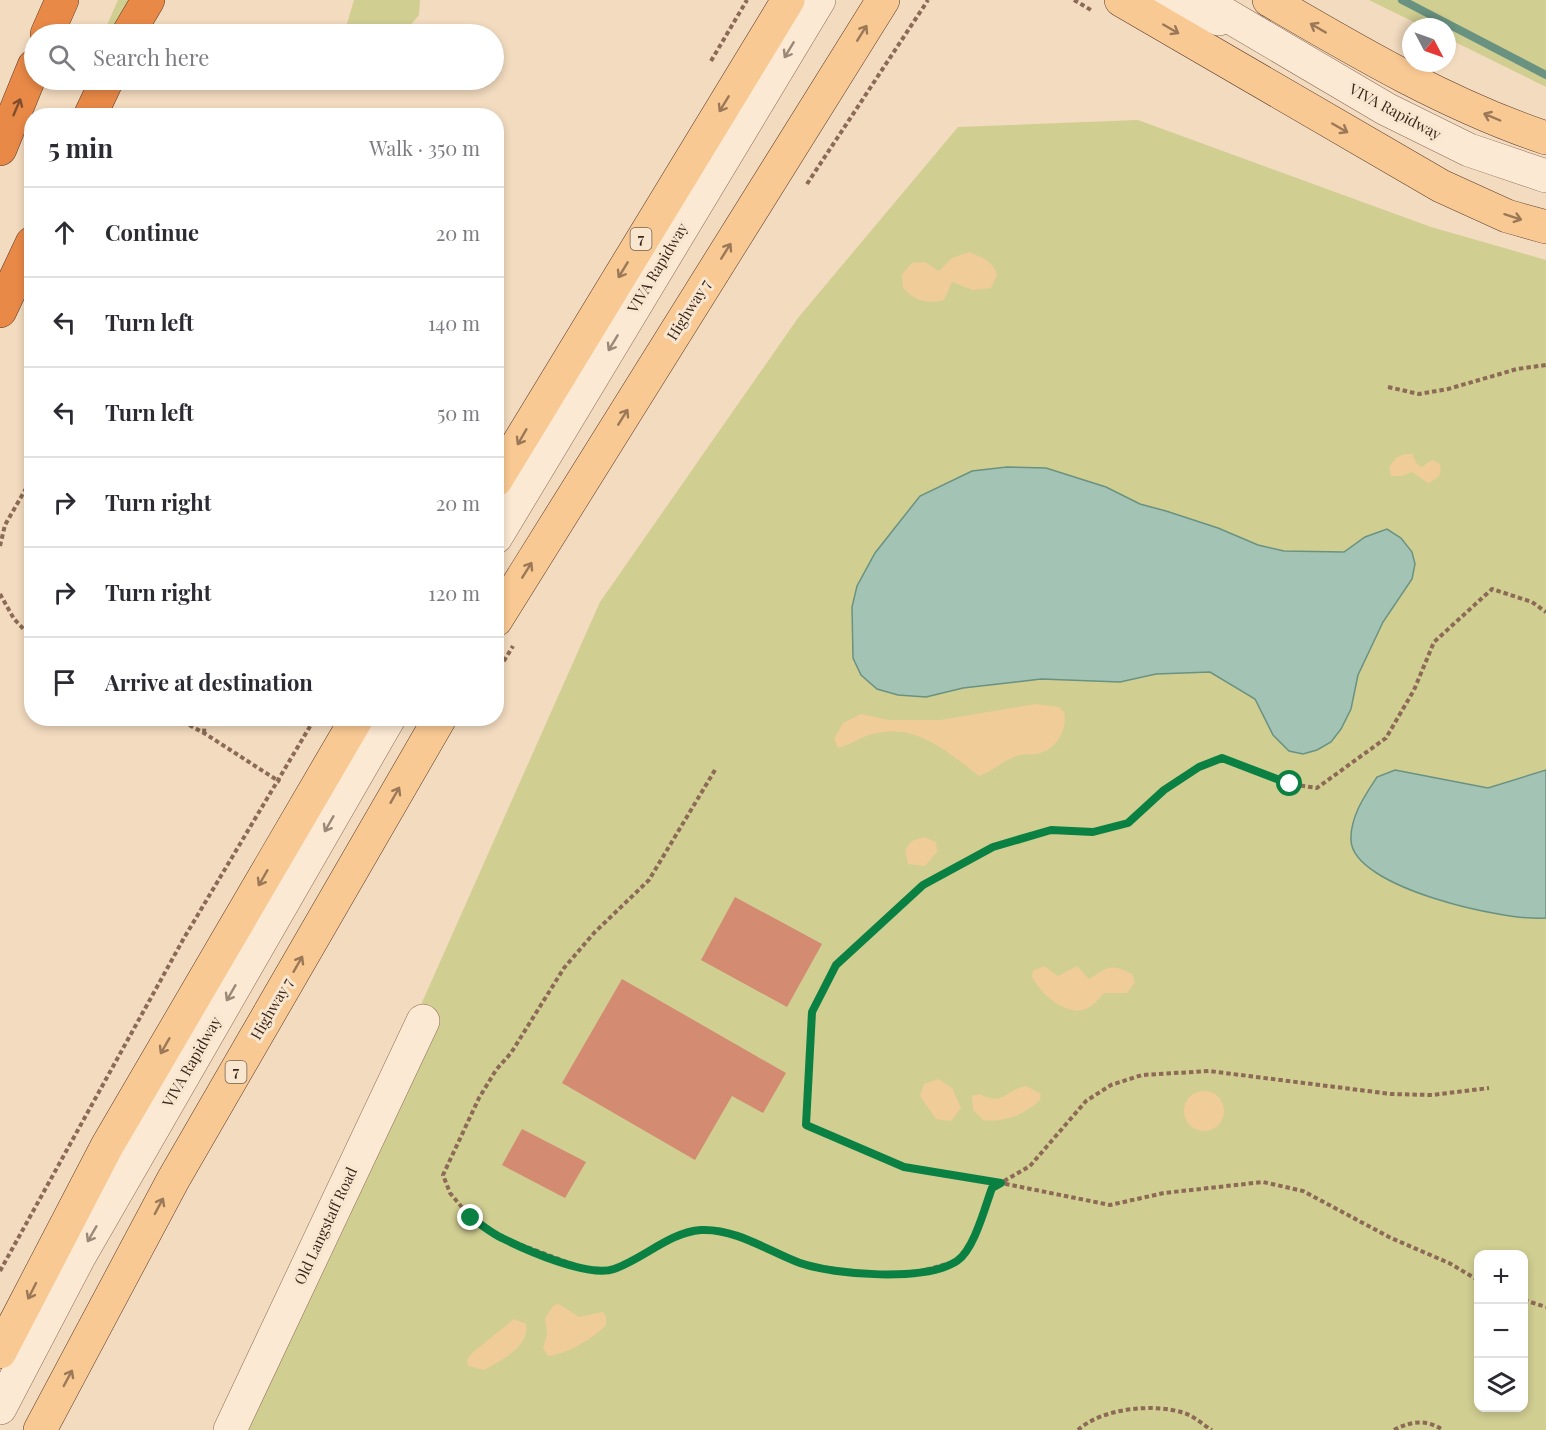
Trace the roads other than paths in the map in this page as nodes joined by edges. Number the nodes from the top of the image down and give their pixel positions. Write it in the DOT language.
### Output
graph roads {
  1 [pos="62,0"];
  2 [pos="148,0"];
  3 [pos="788,0"];
  4 [pos="819,0"];
  5 [pos="883,0"];
  6 [pos="1121,0"];
  7 [pos="1168,0"];
  8 [pos="1201,0"];
  9 [pos="1269,0"];
  10 [pos="51,24"];
  11 [pos="134,24"];
  12 [pos="1252,32"];
  13 [pos="24,90"];
  14 [pos="102,90"];
  15 [pos="94,108"];
  16 [pos="1546,138"];
  17 [pos="0,148"];
  18 [pos="1546,176"];
  19 [pos="1546,227"];
  20 [pos="24,260"];
  21 [pos="0,311"];
  22 [pos="504,467"];
  23 [pos="504,524"];
  24 [pos="504,607"];
  25 [pos="352,726"];
  26 [pos="384,726"];
  27 [pos="435,726"];
  28 [pos="423,1021"];
  29 [pos="0,1352"];
  30 [pos="0,1408"];
  31 [pos="40,1430"];
  32 [pos="230,1430"];
  1 -- 10 [label="highway"];
  2 -- 11 [label="highway"];
  3 -- 22 [label="main road, 7, one-way"];
  4 -- 23 [label="street, VIVA Rapidway, one-way"];
  24 -- 5 [label="main road, Highway 7, one-way"];
  6 -- 19 [label="main road, one-way"];
  7 -- 12 [label="street, VIVA Rapidway"];
  8 -- 12 [label="street, VIVA Rapidway"];
  16 -- 9 [label="main road, one-way"];
  12 -- 18 [label="street, VIVA Rapidway"];
  17 -- 13 [label="highway, one-way"];
  14 -- 15 [label="highway"];
  20 -- 21 [label="highway"];
  25 -- 29 [label="main road, one-way"];
  26 -- 30 [label="street, VIVA Rapidway, one-way"];
  31 -- 27 [label="main road, Highway 7 / 7, one-way"];
  28 -- 32 [label="street, Old Langstaff Road"];
}
